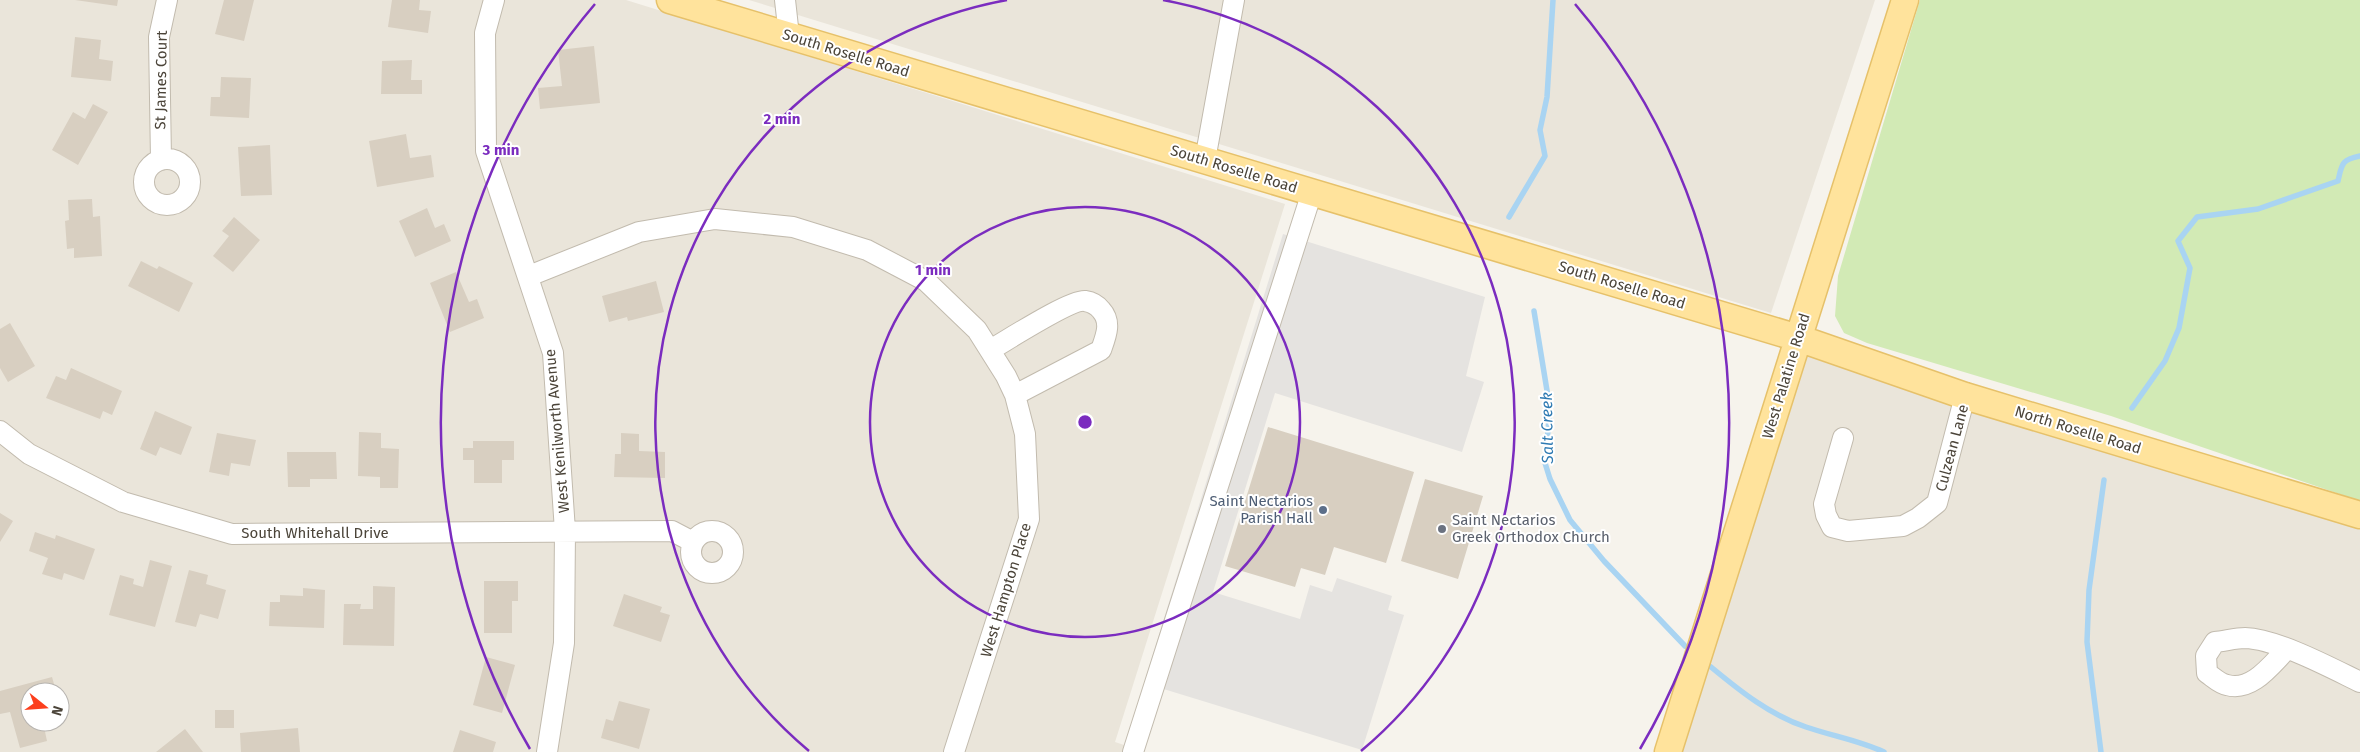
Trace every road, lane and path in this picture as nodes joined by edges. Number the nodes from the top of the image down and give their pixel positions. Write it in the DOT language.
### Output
graph roads {
  1 [pos="167,0"];
  2 [pos="494,0"];
  3 [pos="670,0"];
  4 [pos="785,0"];
  5 [pos="1234,0"];
  6 [pos="1905,0"];
  7 [pos="788,36"];
  8 [pos="161,160"];
  9 [pos="1205,160"];
  10 [pos="1312,192"];
  11 [pos="529,276"];
  12 [pos="1798,338"];
  13 [pos="990,350"];
  14 [pos="1015,394"];
  15 [pos="1965,396"];
  16 [pos="0,431"];
  17 [pos="1843,438"];
  18 [pos="2360,515"];
  19 [pos="565,531"];
  20 [pos="693,542"];
  21 [pos="2288,650"];
  22 [pos="2360,682"];
  23 [pos="547,752"];
  24 [pos="954,752"];
  25 [pos="1133,752"];
  26 [pos="1668,752"];
  1 -- 8 [label="street, St James Court"];
  2 -- 11 [label="street, West Kenilworth Avenue"];
  3 -- 7 [label="main road, South Roselle Road"];
  4 -- 7 [label="street"];
  5 -- 9 [label="street"];
  6 -- 12 [label="main road, West Palatine Road"];
  7 -- 9 [label="main road, South Roselle Road"];
  9 -- 10 [label="main road, South Roselle Road"];
  10 -- 12 [label="main road, South Roselle Road"];
  10 -- 25 [label="street"];
  11 -- 13 [label="street, West Hampton Place"];
  11 -- 19 [label="street, West Kenilworth Avenue"];
  12 -- 15 [label="main road, North Roselle Road"];
  12 -- 26 [label="main road, West Palatine Road"];
  13 -- 14 [label="street, West Hampton Place"];
  13 -- 14 [label="street"];
  14 -- 24 [label="street, West Hampton Place"];
  15 -- 17 [label="street, Culzean Lane"];
  15 -- 18 [label="main road, North Roselle Road"];
  16 -- 19 [label="street, South Whitehall Drive"];
  19 -- 20 [label="street, South Whitehall Drive"];
  19 -- 23 [label="street, West Kenilworth Avenue"];
  21 -- 22 [label="street"];
}
